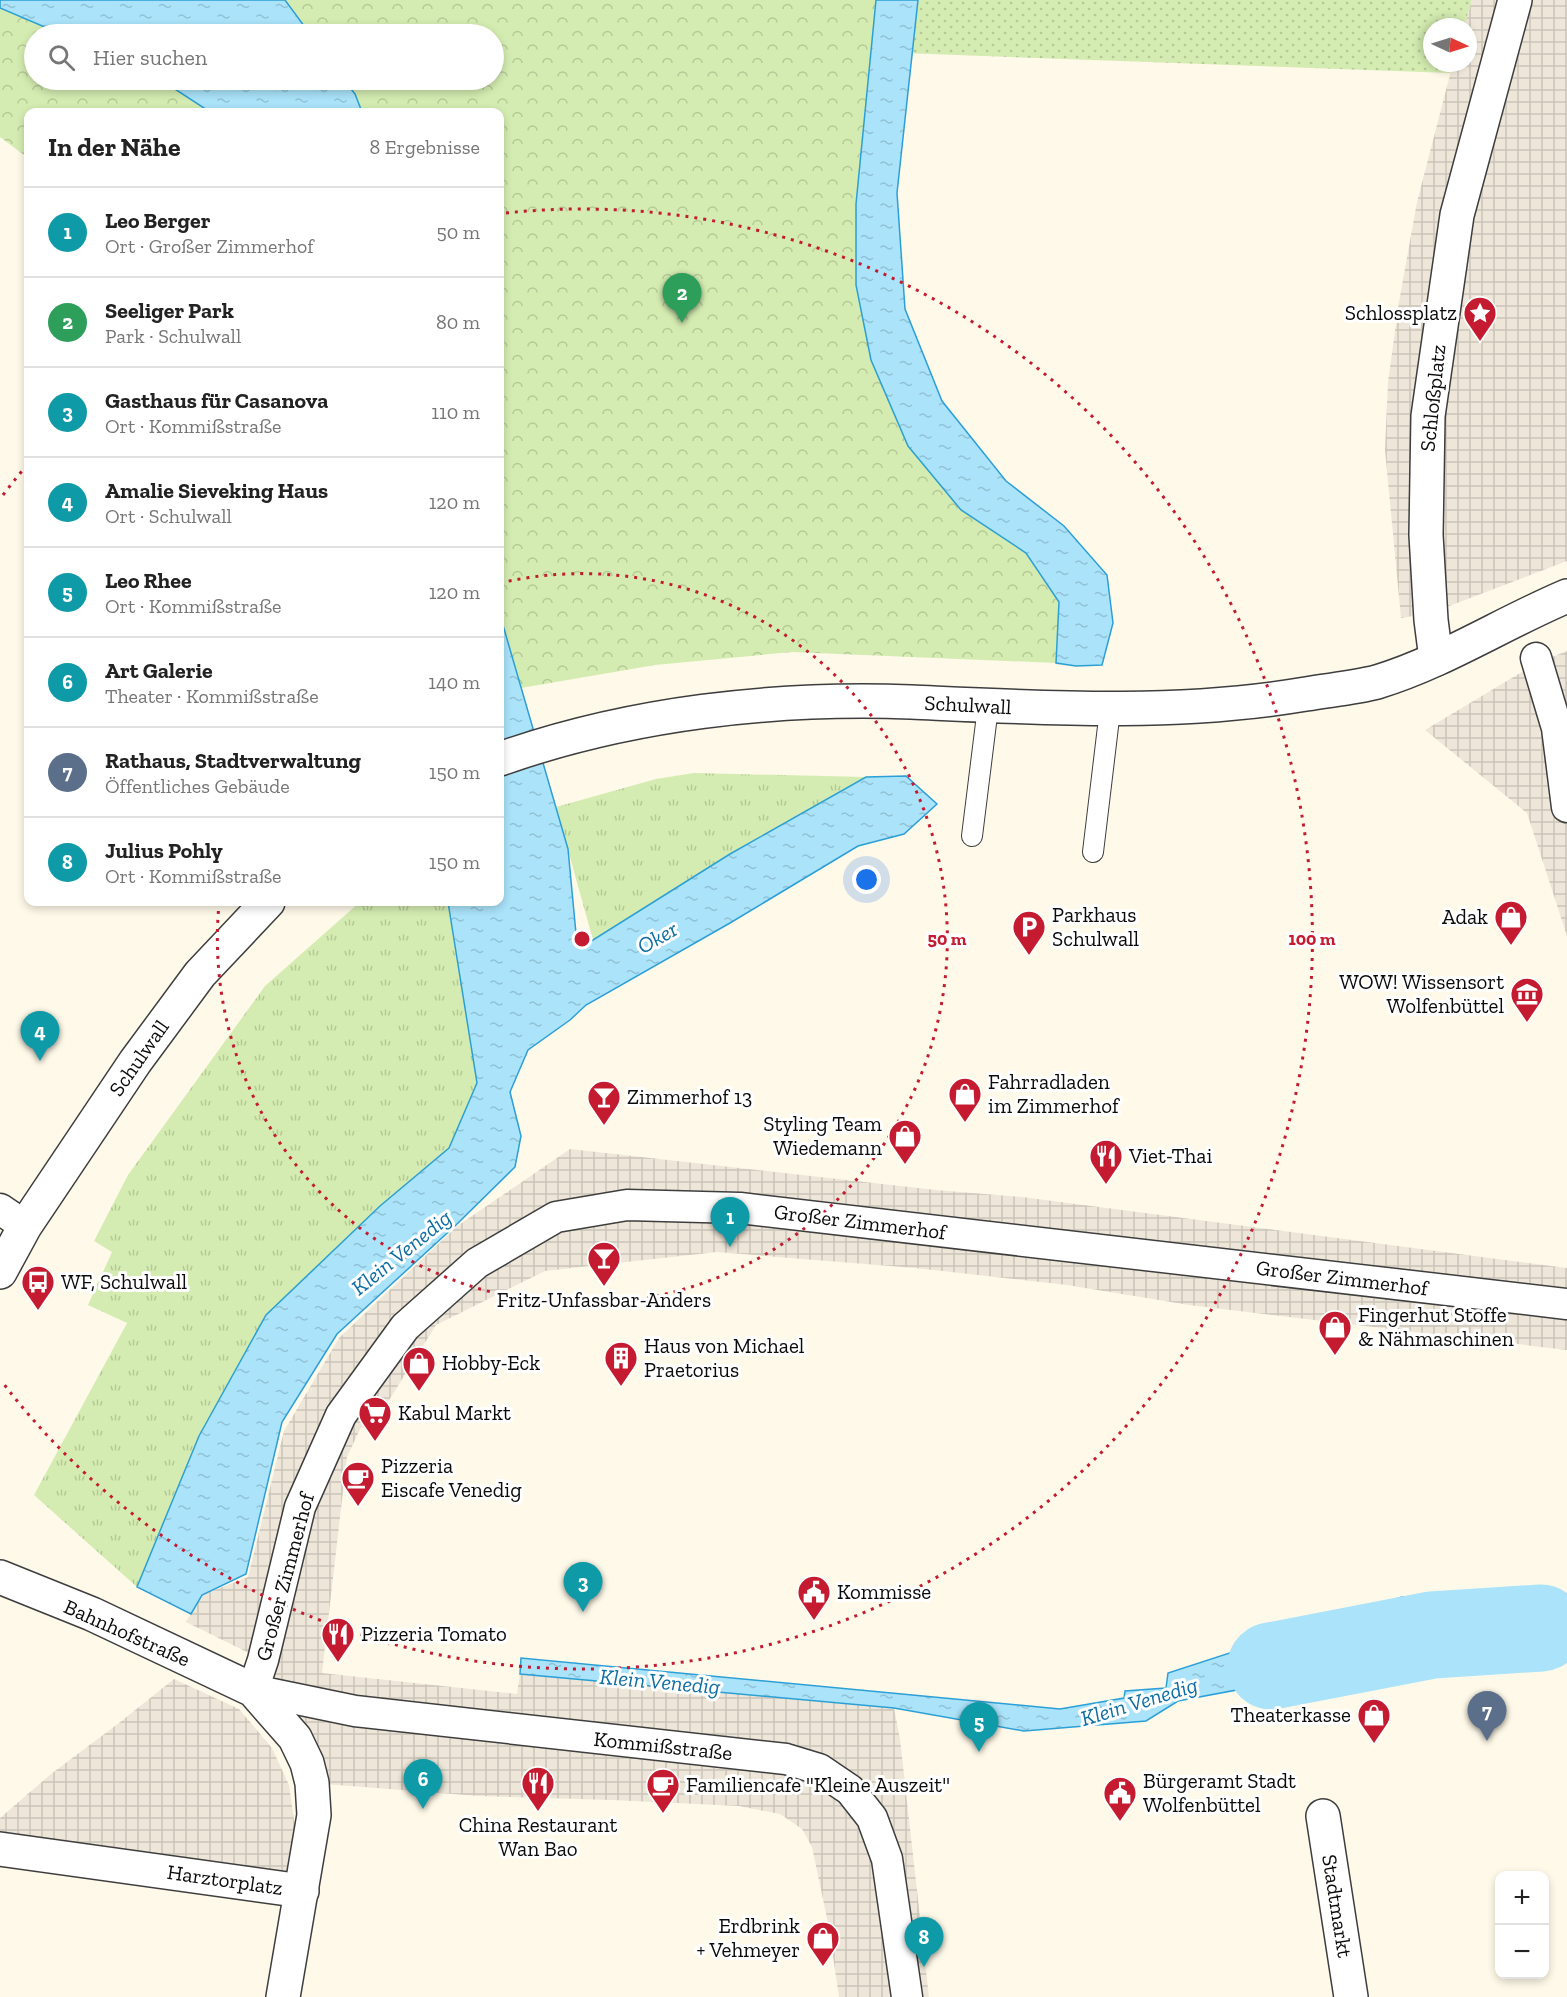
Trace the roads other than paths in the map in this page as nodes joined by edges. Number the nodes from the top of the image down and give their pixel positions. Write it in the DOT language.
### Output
graph roads {
  1 [pos="1515,0"];
  2 [pos="1567,596"];
  3 [pos="1536,658"];
  4 [pos="1436,659"];
  5 [pos="988,707"];
  6 [pos="1110,710"];
  7 [pos="504,758"];
  8 [pos="1567,807"];
  9 [pos="972,836"];
  10 [pos="1093,852"];
  11 [pos="264,906"];
  12 [pos="13,1218"];
  13 [pos="0,1272"];
  14 [pos="1567,1304"];
  15 [pos="0,1577"];
  16 [pos="253,1690"];
  17 [pos="1323,1816"];
  18 [pos="0,1849"];
  19 [pos="302,1891"];
  20 [pos="283,1997"];
  21 [pos="907,1997"];
  22 [pos="1351,1997"];
  1 -- 4 [label="street, Schloßplatz"];
  2 -- 4 [label="street"];
  3 -- 8 [label="street"];
  4 -- 6 [label="street, Schulwall"];
  5 -- 6 [label="street, Schulwall"];
  5 -- 7 [label="street, Schulwall"];
  5 -- 9 [label="lane"];
  6 -- 10 [label="lane"];
  11 -- 12 [label="street, Schulwall"];
  12 -- 13 [label="street, Schulwall"];
  14 -- 16 [label="street, Großer Zimmerhof"];
  15 -- 16 [label="street, Bahnhofstraße"];
  16 -- 19 [label="street, Harztorplatz"];
  16 -- 21 [label="street, Kommißstraße"];
  17 -- 22 [label="street, Stadtmarkt"];
  18 -- 19 [label="street, Harztorplatz"];
  19 -- 20 [label="street"];
}
